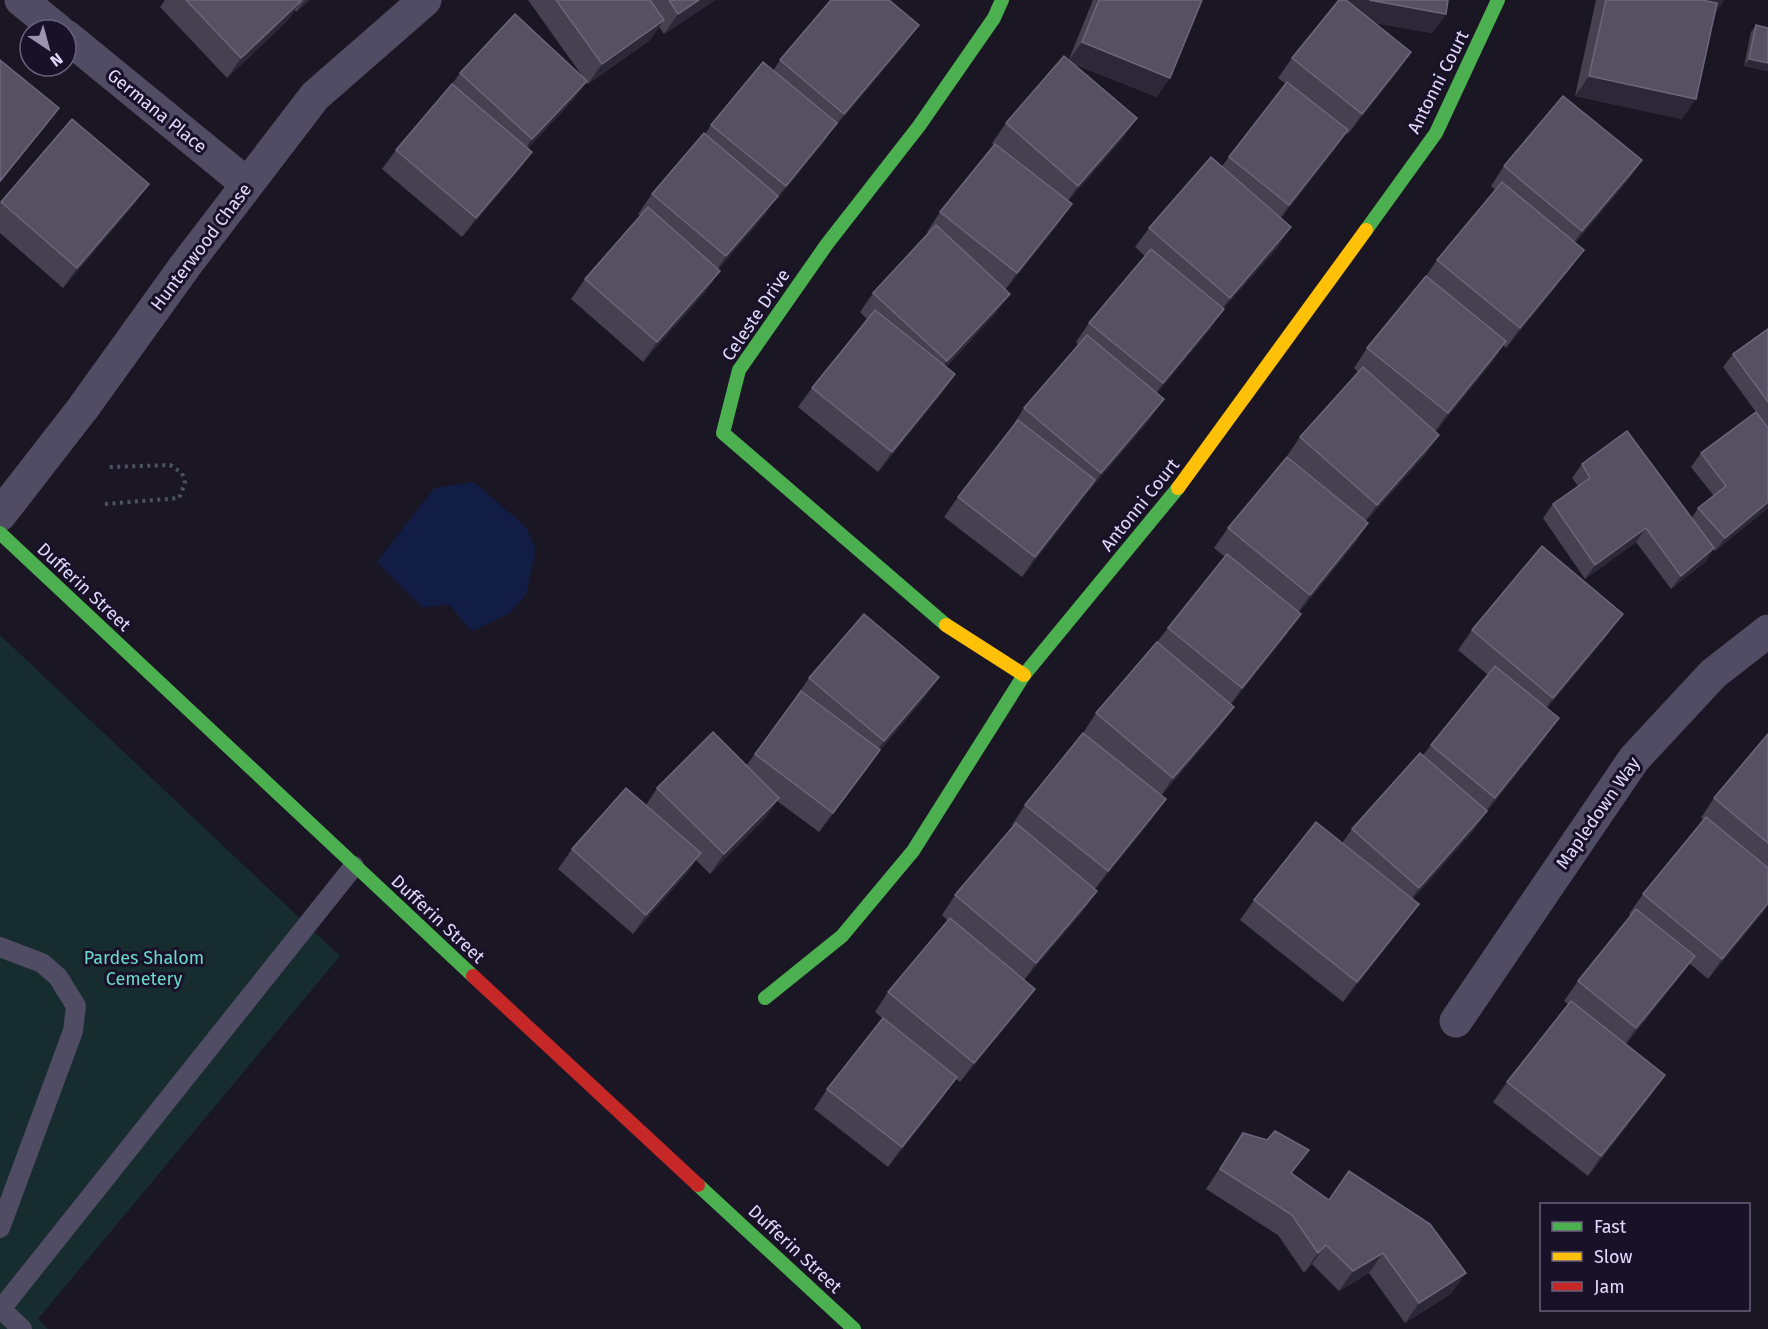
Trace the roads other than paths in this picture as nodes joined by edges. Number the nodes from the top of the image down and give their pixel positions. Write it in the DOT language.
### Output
graph roads {
  1 [pos="21,0"];
  2 [pos="425,0"];
  3 [pos="1002,0"];
  4 [pos="1498,0"];
  5 [pos="43,18"];
  6 [pos="78,46"];
  7 [pos="247,184"];
  8 [pos="0,515"];
  9 [pos="0,532"];
  10 [pos="1768,631"];
  11 [pos="1024,675"];
  12 [pos="354,866"];
  13 [pos="0,947"];
  14 [pos="765,998"];
  15 [pos="1456,1021"];
  16 [pos="0,1228"];
  17 [pos="1,1309"];
  18 [pos="22,1329"];
  19 [pos="854,1329"];
  1 -- 5 [label="street"];
  2 -- 7 [label="street, Hunterwood Chase"];
  3 -- 11 [label="street, Celeste Drive"];
  4 -- 11 [label="street, Antonni Court"];
  6 -- 7 [label="street, Germana Place"];
  7 -- 8 [label="street, Hunterwood Chase"];
  9 -- 12 [label="street, Dufferin Street"];
  10 -- 15 [label="street, Mapledown Way"];
  11 -- 14 [label="street, Antonni Court"];
  12 -- 17 [label="lane"];
  12 -- 19 [label="street, Dufferin Street"];
  13 -- 16 [label="lane"];
  17 -- 18 [label="lane"];
}
